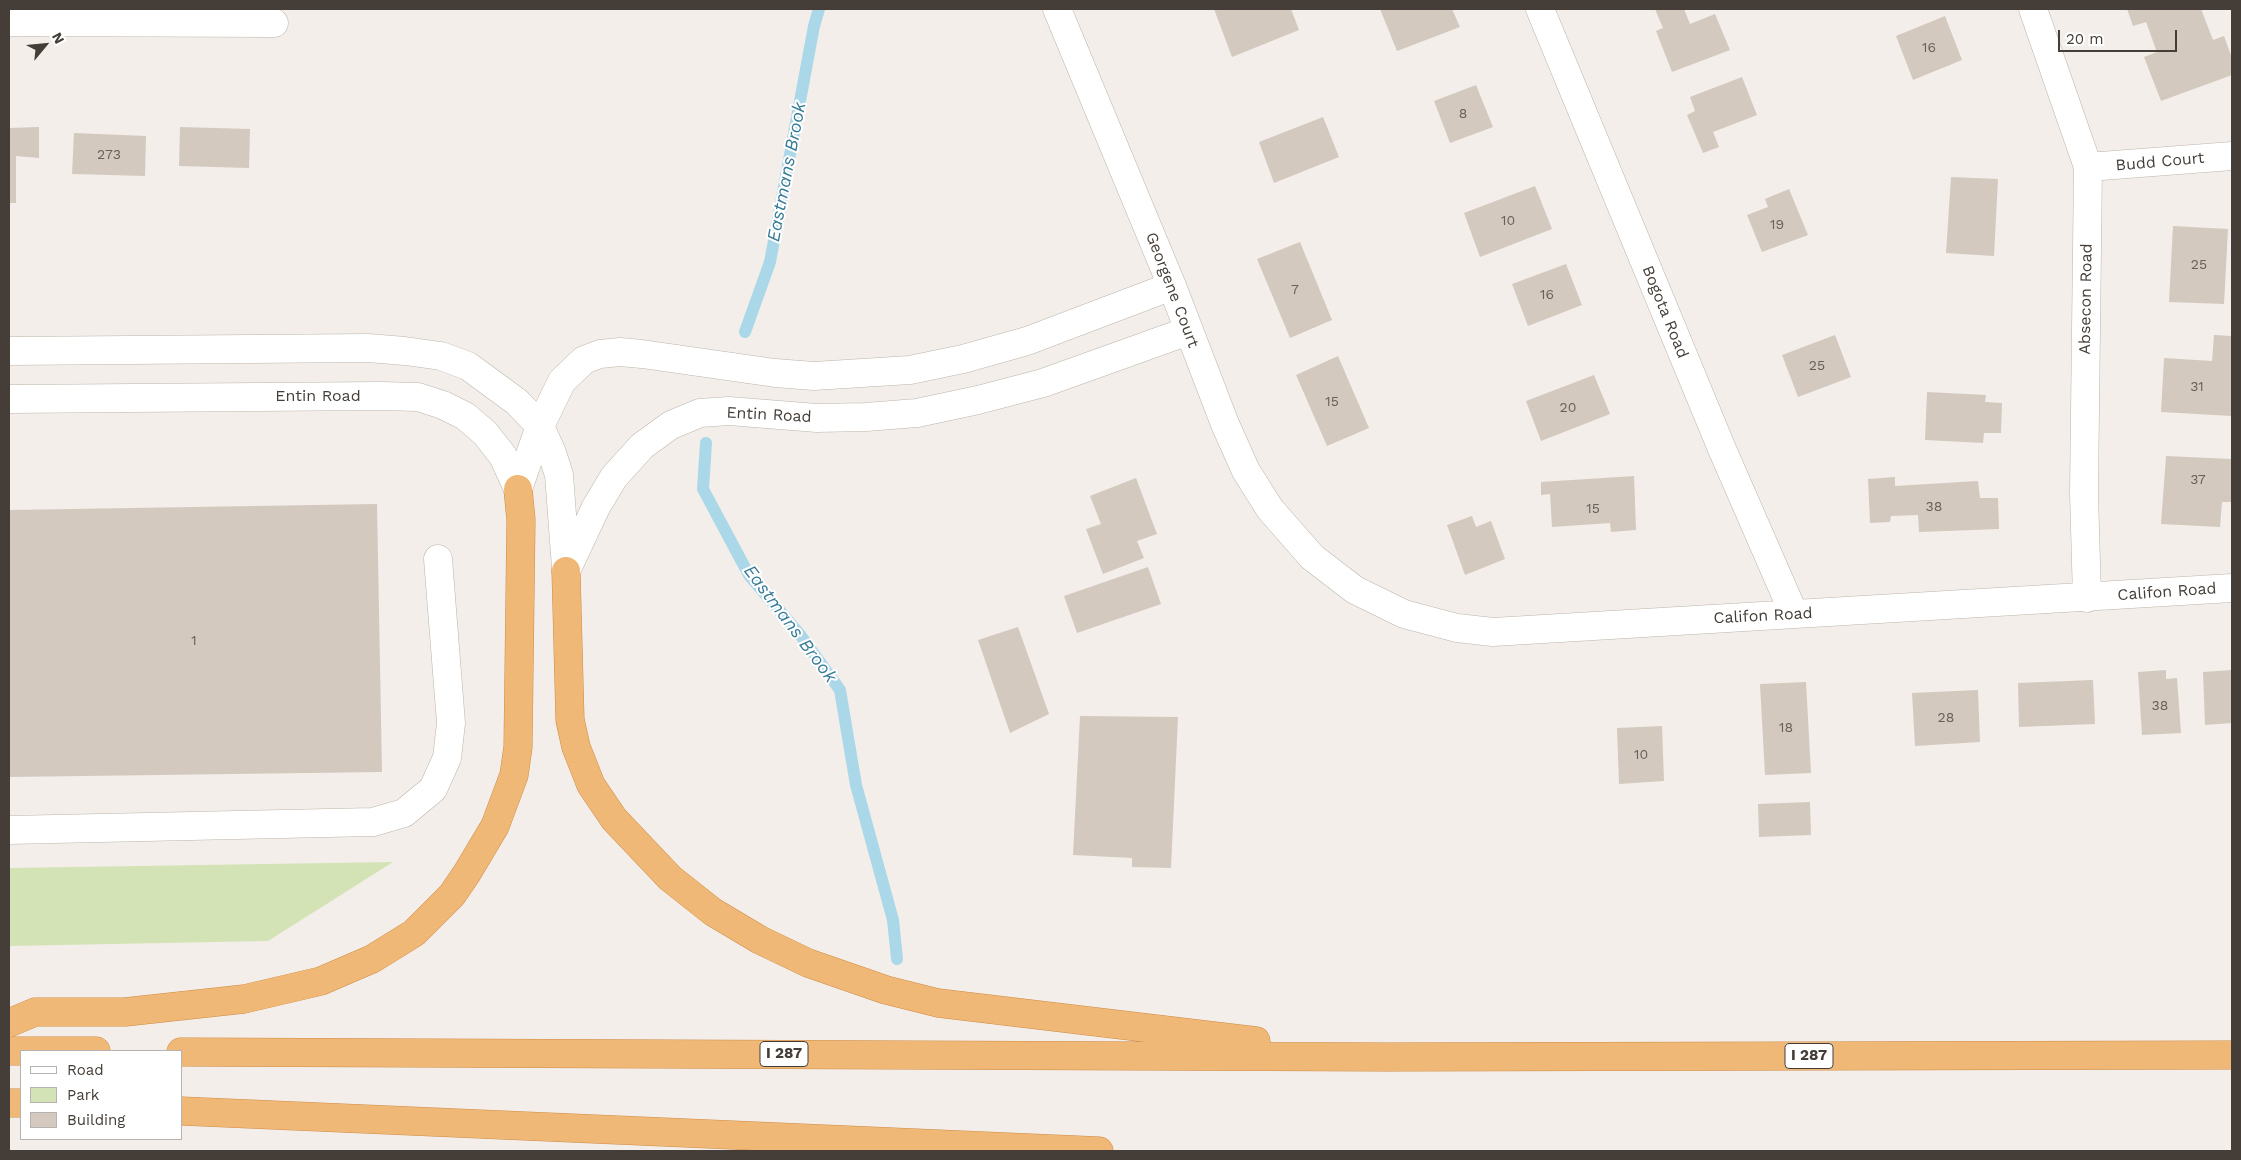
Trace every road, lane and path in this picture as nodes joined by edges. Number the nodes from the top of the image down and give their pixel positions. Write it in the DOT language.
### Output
graph roads {
  1 [pos="1057,9"];
  2 [pos="1540,9"];
  3 [pos="2033,9"];
  4 [pos="9,22"];
  5 [pos="274,23"];
  6 [pos="2232,156"];
  7 [pos="2088,168"];
  8 [pos="1172,286"];
  9 [pos="1188,331"];
  10 [pos="9,351"];
  11 [pos="9,399"];
  12 [pos="540,426"];
  13 [pos="518,489"];
  14 [pos="1312,557"];
  15 [pos="438,559"];
  16 [pos="566,571"];
  17 [pos="2232,588"];
  18 [pos="2087,598"];
  19 [pos="1794,614"];
  20 [pos="9,830"];
  21 [pos="9,1022"];
  22 [pos="182,1052"];
  23 [pos="2232,1055"];
  24 [pos="1386,1057"];
  25 [pos="182,1110"];
  26 [pos="1099,1151"];
  1 -- 8 [label="street, Georgene Court"];
  2 -- 19 [label="street, Bogota Road"];
  3 -- 7 [label="street, Absecon Road"];
  4 -- 5 [label="street"];
  6 -- 7 [label="street, Budd Court"];
  7 -- 18 [label="street, Absecon Road"];
  8 -- 9 [label="street, Georgene Court"];
  8 -- 12 [label="street"];
  9 -- 14 [label="street, Georgene Court"];
  9 -- 16 [label="street, Entin Road"];
  10 -- 12 [label="street"];
  11 -- 13 [label="street, Entin Road"];
  12 -- 13 [label="street"];
  12 -- 16 [label="street"];
  13 -- 21 [label="highway"];
  14 -- 19 [label="street, Califon Road"];
  15 -- 20 [label="street"];
  16 -- 24 [label="highway"];
  17 -- 18 [label="street, Califon Road"];
  18 -- 19 [label="street, Califon Road"];
  22 -- 24 [label="highway, I 287"];
  23 -- 24 [label="highway, I 287"];
  25 -- 26 [label="highway"];
}
